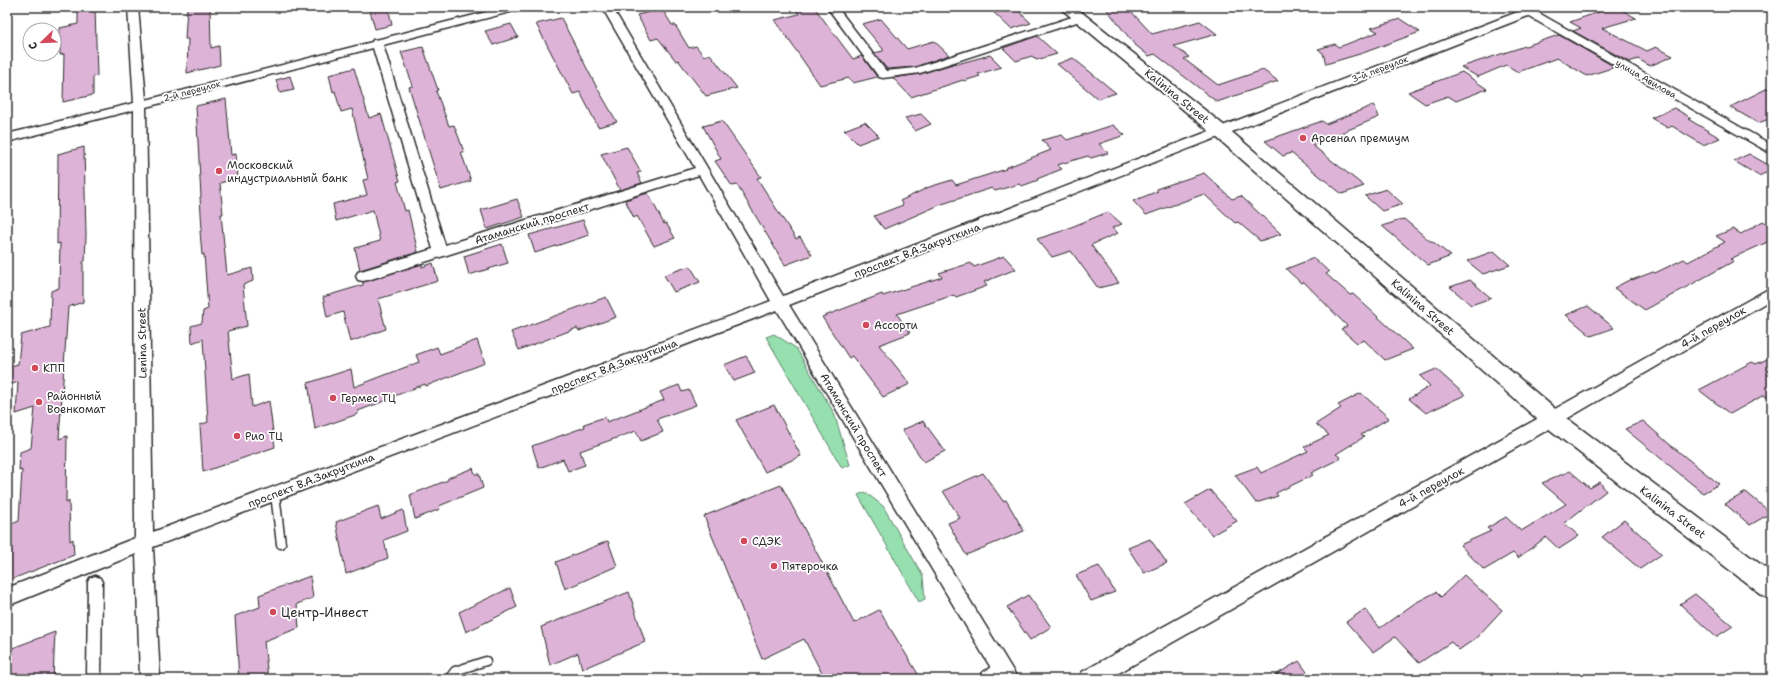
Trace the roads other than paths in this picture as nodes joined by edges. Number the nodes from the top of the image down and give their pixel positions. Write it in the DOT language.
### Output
graph roads {
  1 [pos="133,7"];
  2 [pos="518,7"];
  3 [pos="607,7"];
  4 [pos="832,7"];
  5 [pos="1540,7"];
  6 [pos="1524,9"];
  7 [pos="1073,12"];
  8 [pos="377,42"];
  9 [pos="140,105"];
  10 [pos="1220,131"];
  11 [pos="7,138"];
  12 [pos="1772,150"];
  13 [pos="702,170"];
  14 [pos="440,251"];
  15 [pos="363,276"];
  16 [pos="1772,292"];
  17 [pos="780,303"];
  18 [pos="1552,419"];
  19 [pos="275,494"];
  20 [pos="144,543"];
  21 [pos="281,544"];
  22 [pos="95,582"];
  23 [pos="1772,588"];
  24 [pos="7,597"];
  25 [pos="486,661"];
  26 [pos="1000,677"];
  27 [pos="94,679"];
  28 [pos="150,679"];
  29 [pos="450,679"];
  30 [pos="1088,679"];
  1 -- 9 [label="street, Lenina Street"];
  2 -- 8 [label="street, 2-й переулок"];
  3 -- 13 [label="street, Атаманский проспект"];
  4 -- 7 [label="street, Kalinina Street"];
  5 -- 6 [label="street, 3-й переулок"];
  6 -- 10 [label="street, 3-й переулок"];
  6 -- 12 [label="street, улица Авилова"];
  7 -- 10 [label="main road, Kalinina Street"];
  8 -- 9 [label="street, 2-й переулок"];
  8 -- 14 [label="street"];
  9 -- 11 [label="street, 2-й переулок"];
  9 -- 20 [label="street, Lenina Street"];
  10 -- 17 [label="street, проспект В.А.Закруткина"];
  10 -- 18 [label="main road, Kalinina Street"];
  13 -- 14 [label="street, Атаманский проспект"];
  13 -- 17 [label="street, Атаманский проспект"];
  14 -- 15 [label="street, Атаманский проспект"];
  16 -- 18 [label="street, 4-й переулок"];
  17 -- 19 [label="street, проспект В.А.Закруткина"];
  17 -- 26 [label="street, Атаманский проспект"];
  18 -- 23 [label="main road, Kalinina Street"];
  18 -- 30 [label="street, 4-й переулок"];
  19 -- 20 [label="street, проспект В.А.Закруткина"];
  19 -- 21 [label="lane"];
  20 -- 24 [label="street, проспект В.А.Закруткина"];
  20 -- 28 [label="street, Lenina Street"];
  22 -- 27 [label="street"];
  25 -- 29 [label="lane"];
}
